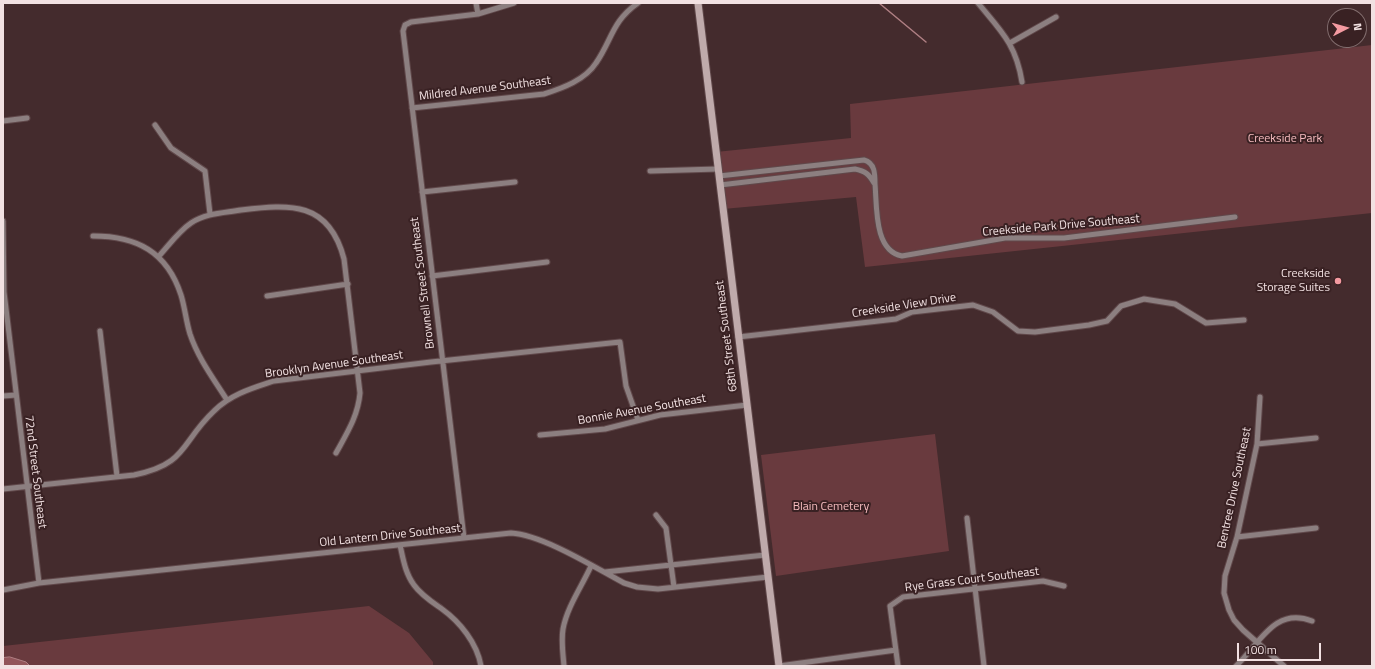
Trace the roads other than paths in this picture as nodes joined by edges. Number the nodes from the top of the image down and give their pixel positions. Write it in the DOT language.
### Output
graph roads {
  1 [pos="476,3"];
  2 [pos="514,3"];
  3 [pos="638,3"];
  4 [pos="698,3"];
  5 [pos="978,3"];
  6 [pos="478,14"];
  7 [pos="1056,17"];
  8 [pos="1010,43"];
  9 [pos="1022,82"];
  10 [pos="412,108"];
  11 [pos="27,118"];
  12 [pos="3,121"];
  13 [pos="155,125"];
  14 [pos="650,171"];
  15 [pos="718,173"];
  16 [pos="515,182"];
  17 [pos="875,184"];
  18 [pos="720,185"];
  19 [pos="422,192"];
  20 [pos="210,214"];
  21 [pos="1235,217"];
  22 [pos="3,221"];
  23 [pos="94,236"];
  24 [pos="159,256"];
  25 [pos="547,262"];
  26 [pos="432,276"];
  27 [pos="348,284"];
  28 [pos="267,296"];
  29 [pos="1244,320"];
  30 [pos="100,331"];
  31 [pos="738,337"];
  32 [pos="442,361"];
  33 [pos="358,370"];
  34 [pos="16,395"];
  35 [pos="3,396"];
  36 [pos="1260,397"];
  37 [pos="227,400"];
  38 [pos="746,405"];
  39 [pos="638,420"];
  40 [pos="540,435"];
  41 [pos="1316,438"];
  42 [pos="1257,444"];
  43 [pos="336,453"];
  44 [pos="117,476"];
  45 [pos="27,487"];
  46 [pos="3,489"];
  47 [pos="656,515"];
  48 [pos="968,518"];
  49 [pos="1316,528"];
  50 [pos="1238,537"];
  51 [pos="464,538"];
  52 [pos="400,544"];
  53 [pos="765,555"];
  54 [pos="671,565"];
  55 [pos="591,566"];
  56 [pos="604,573"];
  57 [pos="768,577"];
  58 [pos="39,583"];
  59 [pos="1064,586"];
  60 [pos="674,587"];
  61 [pos="975,589"];
  62 [pos="3,590"];
  63 [pos="1312,621"];
  64 [pos="1257,642"];
  65 [pos="896,650"];
  66 [pos="481,666"];
  67 [pos="564,666"];
  68 [pos="779,666"];
  69 [pos="898,666"];
  70 [pos="984,666"];
  71 [pos="1236,666"];
  72 [pos="1284,666"];
  1 -- 6 [label="street"];
  2 -- 6 [label="street"];
  3 -- 10 [label="street, Mildred Avenue Southeast"];
  4 -- 15 [label="main road, 68th Street Southeast"];
  5 -- 8 [label="street"];
  6 -- 10 [label="street, Brownell Street Southeast"];
  7 -- 8 [label="street"];
  8 -- 9 [label="street"];
  10 -- 19 [label="street, Brownell Street Southeast"];
  11 -- 12 [label="street"];
  13 -- 20 [label="street"];
  14 -- 15 [label="street"];
  15 -- 17 [label="street, Creekside Park Drive Southeast"];
  15 -- 18 [label="main road, 68th Street Southeast"];
  16 -- 19 [label="street"];
  17 -- 18 [label="street"];
  17 -- 21 [label="street, Creekside Park Drive Southeast"];
  18 -- 31 [label="main road, 68th Street Southeast"];
  19 -- 26 [label="street, Brownell Street Southeast"];
  20 -- 24 [label="street"];
  20 -- 27 [label="street"];
  22 -- 34 [label="street, 72nd Street Southeast"];
  23 -- 24 [label="street"];
  24 -- 37 [label="street"];
  25 -- 26 [label="street"];
  26 -- 32 [label="street, Brownell Street Southeast"];
  27 -- 28 [label="street"];
  27 -- 33 [label="street"];
  29 -- 31 [label="street, Creekside View Drive"];
  30 -- 44 [label="street"];
  31 -- 38 [label="main road, 68th Street Southeast"];
  32 -- 33 [label="street, Brooklyn Avenue Southeast"];
  32 -- 39 [label="street, Brooklyn Avenue Southeast"];
  32 -- 51 [label="street, Brownell Street Southeast"];
  33 -- 37 [label="street, Brooklyn Avenue Southeast"];
  33 -- 43 [label="street"];
  34 -- 35 [label="street"];
  34 -- 45 [label="street, 72nd Street Southeast"];
  36 -- 42 [label="street, Bentree Drive Southeast"];
  37 -- 44 [label="street, Brooklyn Avenue Southeast"];
  38 -- 39 [label="street, Bonnie Avenue Southeast"];
  38 -- 53 [label="main road, 68th Street Southeast"];
  39 -- 40 [label="street, Bonnie Avenue Southeast"];
  41 -- 42 [label="street"];
  42 -- 50 [label="street, Bentree Drive Southeast"];
  44 -- 45 [label="street, Brooklyn Avenue Southeast"];
  45 -- 46 [label="street, Brooklyn Avenue Southeast"];
  45 -- 58 [label="street, 72nd Street Southeast"];
  47 -- 54 [label="street"];
  48 -- 61 [label="street"];
  49 -- 50 [label="street"];
  50 -- 64 [label="street, Bentree Drive Southeast"];
  51 -- 52 [label="street, Old Lantern Drive Southeast"];
  51 -- 55 [label="street, Old Lantern Drive Southeast"];
  52 -- 58 [label="street, Old Lantern Drive Southeast"];
  52 -- 66 [label="street"];
  53 -- 54 [label="street"];
  53 -- 57 [label="main road, 68th Street Southeast"];
  54 -- 56 [label="street"];
  54 -- 60 [label="street"];
  55 -- 56 [label="street, Old Lantern Drive Southeast"];
  55 -- 67 [label="street"];
  56 -- 60 [label="street, Old Lantern Drive Southeast"];
  57 -- 60 [label="street, Old Lantern Drive Southeast"];
  57 -- 68 [label="main road, 68th Street Southeast"];
  58 -- 62 [label="street, Old Lantern Drive Southeast"];
  59 -- 61 [label="street, Rye Grass Court Southeast"];
  61 -- 65 [label="street, Rye Grass Court Southeast"];
  61 -- 70 [label="street"];
  63 -- 64 [label="street"];
  64 -- 71 [label="street"];
  64 -- 72 [label="street, Bentree Drive Southeast"];
  65 -- 68 [label="street"];
  65 -- 69 [label="street"];
}
